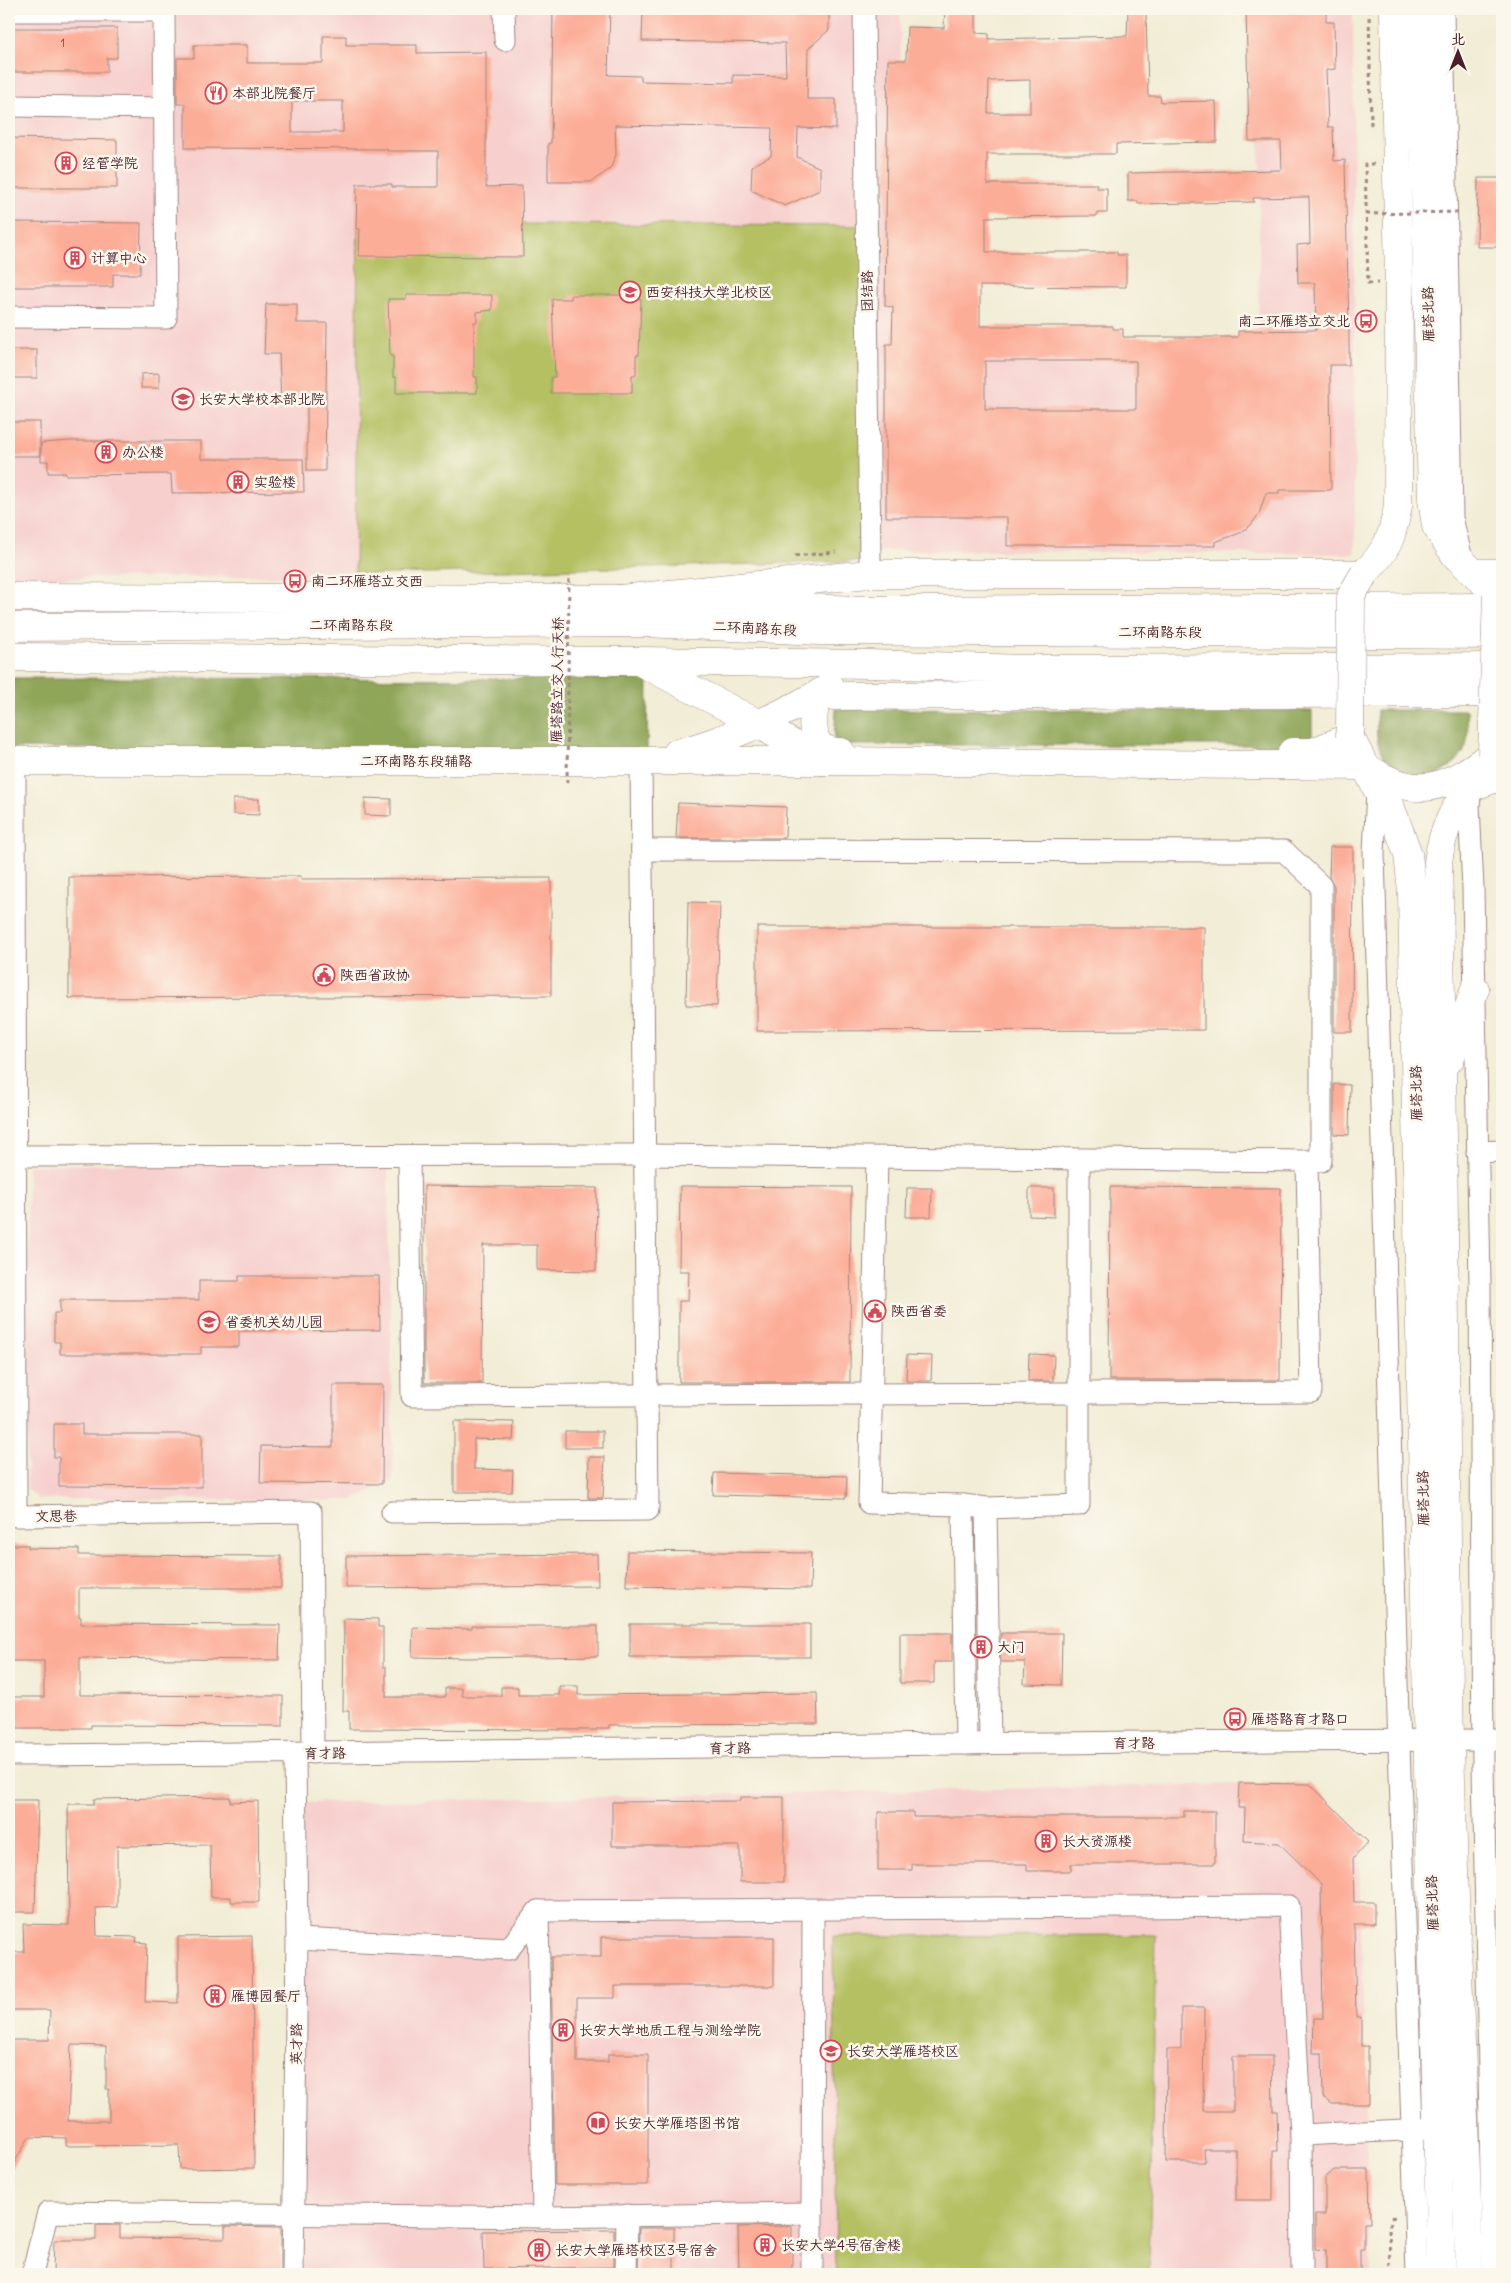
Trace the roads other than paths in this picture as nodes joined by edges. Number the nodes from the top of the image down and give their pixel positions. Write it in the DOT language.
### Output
graph roads {
  1 [pos="504,9"];
  2 [pos="864,9"];
  3 [pos="1394,9"];
  4 [pos="1421,9"];
  5 [pos="1443,9"];
  6 [pos="9,10"];
  7 [pos="164,10"];
  8 [pos="505,40"];
  9 [pos="9,106"];
  10 [pos="165,108"];
  11 [pos="9,316"];
  12 [pos="1469,569"];
  13 [pos="869,574"];
  14 [pos="1364,574"];
  15 [pos="1501,592"];
  16 [pos="9,597"];
  17 [pos="620,599"];
  18 [pos="9,627"];
  19 [pos="1502,635"];
  20 [pos="9,657"];
  21 [pos="639,661"];
  22 [pos="869,664"];
  23 [pos="1502,667"];
  24 [pos="1502,693"];
  25 [pos="815,696"];
  26 [pos="757,723"];
  27 [pos="1350,737"];
  28 [pos="12,761"];
  29 [pos="641,761"];
  30 [pos="822,761"];
  31 [pos="1499,762"];
  32 [pos="1371,777"];
  33 [pos="1471,786"];
  34 [pos="642,850"];
  35 [pos="1475,989"];
  36 [pos="1444,1074"];
  37 [pos="1502,1151"];
  38 [pos="1478,1152"];
  39 [pos="644,1155"];
  40 [pos="16,1156"];
  41 [pos="409,1156"];
  42 [pos="877,1158"];
  43 [pos="1079,1160"];
  44 [pos="1307,1161"];
  45 [pos="872,1392"];
  46 [pos="1078,1392"];
  47 [pos="647,1394"];
  48 [pos="963,1505"];
  49 [pos="986,1508"];
  50 [pos="392,1512"];
  51 [pos="1493,1740"];
  52 [pos="1399,1741"];
  53 [pos="1439,1741"];
  54 [pos="990,1743"];
  55 [pos="966,1744"];
  56 [pos="304,1753"];
  57 [pos="9,1755"];
  58 [pos="538,1910"];
  59 [pos="813,1910"];
  60 [pos="297,1939"];
  61 [pos="1462,2127"];
  62 [pos="1301,2135"];
  63 [pos="812,2213"];
  64 [pos="627,2215"];
  65 [pos="294,2216"];
  66 [pos="543,2217"];
  67 [pos="32,2274"];
  68 [pos="294,2274"];
  69 [pos="626,2274"];
  70 [pos="812,2274"];
  71 [pos="1302,2274"];
  72 [pos="1417,2274"];
  73 [pos="1441,2274"];
  74 [pos="1469,2274"];
  75 [pos="1493,2274"];
  1 -- 8 [label="street"];
  2 -- 13 [label="street, 团结路"];
  3 -- 14 [label="main road, 雁塔北路"];
  4 -- 12 [label="main road, 雁塔北路"];
  5 -- 12 [label="street"];
  6 -- 7 [label="street"];
  7 -- 10 [label="street"];
  9 -- 10 [label="street"];
  10 -- 11 [label="street"];
  12 -- 15 [label="main road, 雁塔北路"];
  13 -- 14 [label="main road"];
  13 -- 17 [label="main road"];
  14 -- 27 [label="main road, 雁塔北路, bridge"];
  15 -- 17 [label="main road"];
  15 -- 31 [label="main road, bridge"];
  16 -- 17 [label="main road"];
  18 -- 19 [label="main road, 二环南路东段"];
  20 -- 21 [label="main road"];
  21 -- 22 [label="main road"];
  21 -- 26 [label="main road"];
  22 -- 23 [label="main road"];
  22 -- 25 [label="main road"];
  24 -- 25 [label="main road"];
  25 -- 26 [label="main road"];
  25 -- 27 [label="main road"];
  26 -- 29 [label="main road"];
  26 -- 30 [label="main road"];
  27 -- 32 [label="main road, 雁塔北路"];
  28 -- 29 [label="main road, 二环南路东段辅路"];
  28 -- 40 [label="street, 文思巷"];
  29 -- 30 [label="main road, 二环南路东段辅路"];
  29 -- 34 [label="street"];
  30 -- 32 [label="main road, 二环南路东段辅路"];
  31 -- 32 [label="main road"];
  31 -- 33 [label="main road, 雁塔北路"];
  32 -- 52 [label="street"];
  32 -- 53 [label="main road, 雁塔北路"];
  33 -- 35 [label="street"];
  33 -- 36 [label="main road, 雁塔北路"];
  34 -- 39 [label="street"];
  34 -- 44 [label="street"];
  35 -- 36 [label="main road"];
  35 -- 38 [label="street"];
  36 -- 53 [label="main road, 雁塔北路"];
  37 -- 38 [label="street"];
  38 -- 51 [label="street"];
  39 -- 41 [label="street"];
  39 -- 42 [label="street"];
  39 -- 47 [label="street"];
  40 -- 41 [label="street"];
  40 -- 56 [label="street, 文思巷"];
  41 -- 47 [label="street"];
  42 -- 43 [label="street"];
  42 -- 45 [label="street"];
  43 -- 44 [label="street"];
  43 -- 46 [label="street"];
  44 -- 46 [label="street"];
  45 -- 46 [label="street"];
  45 -- 47 [label="street"];
  45 -- 48 [label="street"];
  46 -- 49 [label="street"];
  47 -- 50 [label="street"];
  48 -- 49 [label="street"];
  48 -- 55 [label="street"];
  49 -- 54 [label="street"];
  51 -- 53 [label="street, 育才路"];
  51 -- 61 [label="street"];
  52 -- 53 [label="street, 育才路"];
  52 -- 54 [label="street, 育才路"];
  52 -- 61 [label="street"];
  53 -- 61 [label="main road, 雁塔北路"];
  54 -- 55 [label="street, 育才路"];
  55 -- 56 [label="street, 育才路"];
  56 -- 57 [label="street, 育才路"];
  56 -- 60 [label="street, 英才路"];
  58 -- 59 [label="street"];
  58 -- 60 [label="street"];
  58 -- 66 [label="street"];
  59 -- 62 [label="street"];
  59 -- 63 [label="street"];
  60 -- 65 [label="street, 英才路"];
  61 -- 62 [label="street"];
  61 -- 72 [label="street"];
  61 -- 73 [label="main road, 雁塔北路"];
  61 -- 74 [label="main road, 雁塔北路"];
  61 -- 75 [label="street"];
  62 -- 71 [label="street"];
  63 -- 64 [label="street"];
  63 -- 70 [label="street"];
  64 -- 66 [label="street"];
  64 -- 69 [label="street"];
  65 -- 66 [label="street"];
  65 -- 67 [label="street"];
  65 -- 68 [label="street, 英才路"];
}
